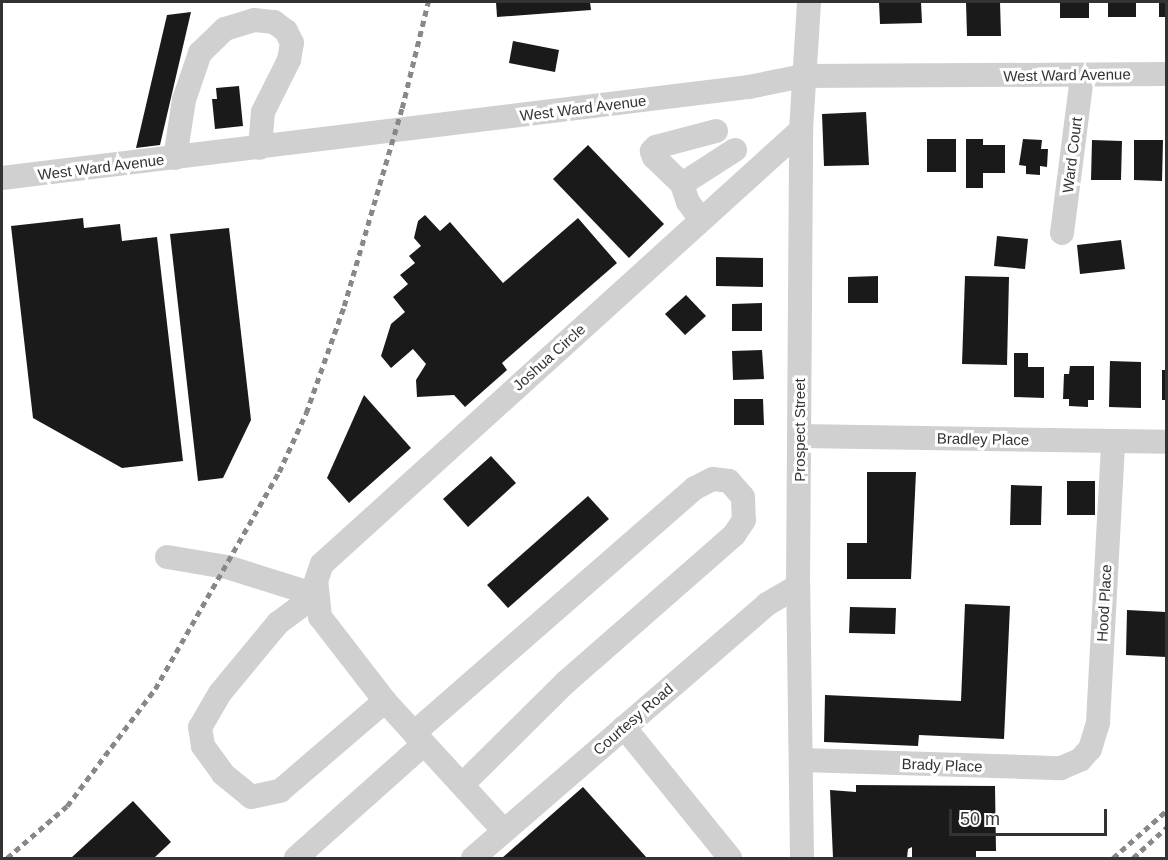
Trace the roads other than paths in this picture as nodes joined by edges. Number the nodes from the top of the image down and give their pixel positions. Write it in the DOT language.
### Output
graph roads {
  1 [pos="809,2"];
  2 [pos="1167,74"];
  3 [pos="803,76"];
  4 [pos="1082,76"];
  5 [pos="704,93"];
  6 [pos="801,130"];
  7 [pos="716,131"];
  8 [pos="260,148"];
  9 [pos="735,150"];
  10 [pos="175,158"];
  11 [pos="754,172"];
  12 [pos="2,178"];
  13 [pos="682,184"];
  14 [pos="701,220"];
  15 [pos="1062,233"];
  16 [pos="800,436"];
  17 [pos="1113,441"];
  18 [pos="1167,442"];
  19 [pos="167,557"];
  20 [pos="798,586"];
  21 [pos="316,595"];
  22 [pos="385,701"];
  23 [pos="624,728"];
  24 [pos="419,738"];
  25 [pos="802,760"];
  26 [pos="1080,760"];
  27 [pos="462,785"];
  28 [pos="504,831"];
  29 [pos="296,858"];
  30 [pos="473,858"];
  31 [pos="730,858"];
  32 [pos="802,858"];
  1 -- 3 [label="street, Prospect Street"];
  2 -- 4 [label="street, West Ward Avenue"];
  3 -- 4 [label="street, West Ward Avenue"];
  3 -- 5 [label="street, West Ward Avenue"];
  3 -- 6 [label="street, Prospect Street"];
  4 -- 15 [label="street, Ward Court"];
  5 -- 7 [label="street"];
  5 -- 8 [label="street, West Ward Avenue"];
  6 -- 11 [label="street, Joshua Circle"];
  6 -- 16 [label="street, Prospect Street"];
  7 -- 9 [label="street"];
  7 -- 13 [label="street"];
  8 -- 10 [label="street, West Ward Avenue"];
  8 -- 10 [label="street"];
  9 -- 11 [label="street"];
  9 -- 13 [label="street"];
  10 -- 12 [label="street, West Ward Avenue"];
  11 -- 14 [label="street, Joshua Circle"];
  13 -- 14 [label="street"];
  14 -- 21 [label="street, Joshua Circle"];
  16 -- 17 [label="street, Bradley Place"];
  16 -- 20 [label="street, Prospect Street"];
  17 -- 18 [label="street, Bradley Place"];
  17 -- 26 [label="street, Hood Place"];
  19 -- 21 [label="street"];
  20 -- 23 [label="street, Courtesy Road"];
  20 -- 25 [label="street, Prospect Street"];
  21 -- 22 [label="street, Joshua Circle"];
  21 -- 22 [label="street"];
  22 -- 24 [label="street, Joshua Circle"];
  23 -- 28 [label="street, Courtesy Road"];
  23 -- 31 [label="street"];
  24 -- 27 [label="street, Joshua Circle"];
  24 -- 27 [label="street"];
  24 -- 29 [label="street"];
  25 -- 26 [label="street, Brady Place"];
  25 -- 32 [label="street, Prospect Street"];
  27 -- 28 [label="street, Joshua Circle"];
  28 -- 30 [label="street, Courtesy Road"];
}
